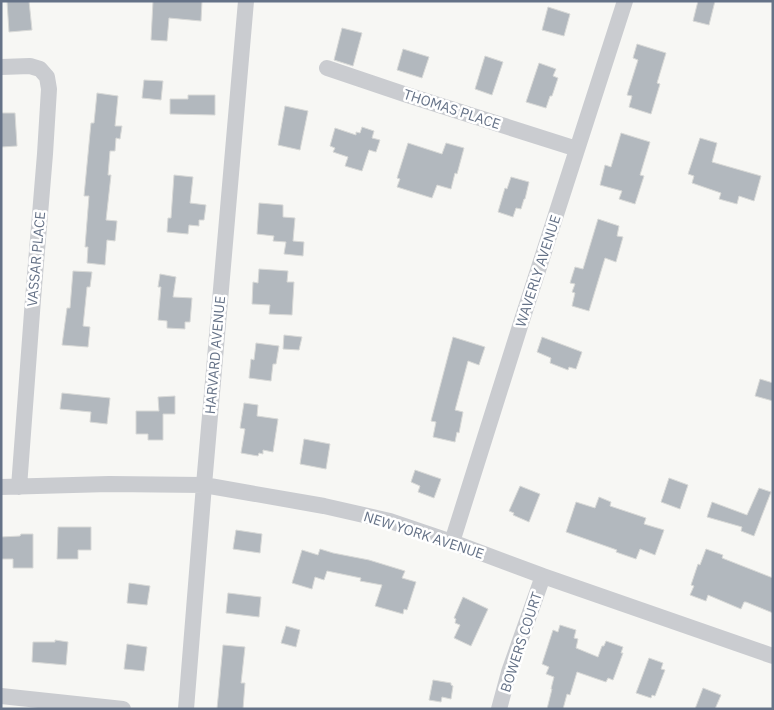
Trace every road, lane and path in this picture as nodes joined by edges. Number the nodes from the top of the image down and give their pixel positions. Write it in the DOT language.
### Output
graph roads {
  1 [pos="246,1"];
  2 [pos="625,1"];
  3 [pos="4,67"];
  4 [pos="327,68"];
  5 [pos="577,149"];
  6 [pos="204,485"];
  7 [pos="1,487"];
  8 [pos="19,487"];
  9 [pos="452,542"];
  10 [pos="543,576"];
  11 [pos="773,656"];
  12 [pos="1,696"];
  13 [pos="123,709"];
  14 [pos="186,709"];
  15 [pos="499,709"];
  1 -- 6 [label="street, HARVARD AVENUE"];
  2 -- 5 [label="street, WAVERLY AVENUE"];
  3 -- 8 [label="street, VASSAR PLACE"];
  4 -- 5 [label="street, THOMAS PLACE"];
  5 -- 9 [label="street, WAVERLY AVENUE"];
  6 -- 8 [label="street, NEW YORK AVENUE"];
  6 -- 9 [label="street, NEW YORK AVENUE"];
  6 -- 14 [label="street, HARVARD AVENUE"];
  7 -- 8 [label="street, NEW YORK AVENUE"];
  9 -- 10 [label="street, NEW YORK AVENUE"];
  10 -- 11 [label="street, NEW YORK AVENUE"];
  10 -- 15 [label="street, BOWERS COURT"];
  12 -- 13 [label="street"];
}
